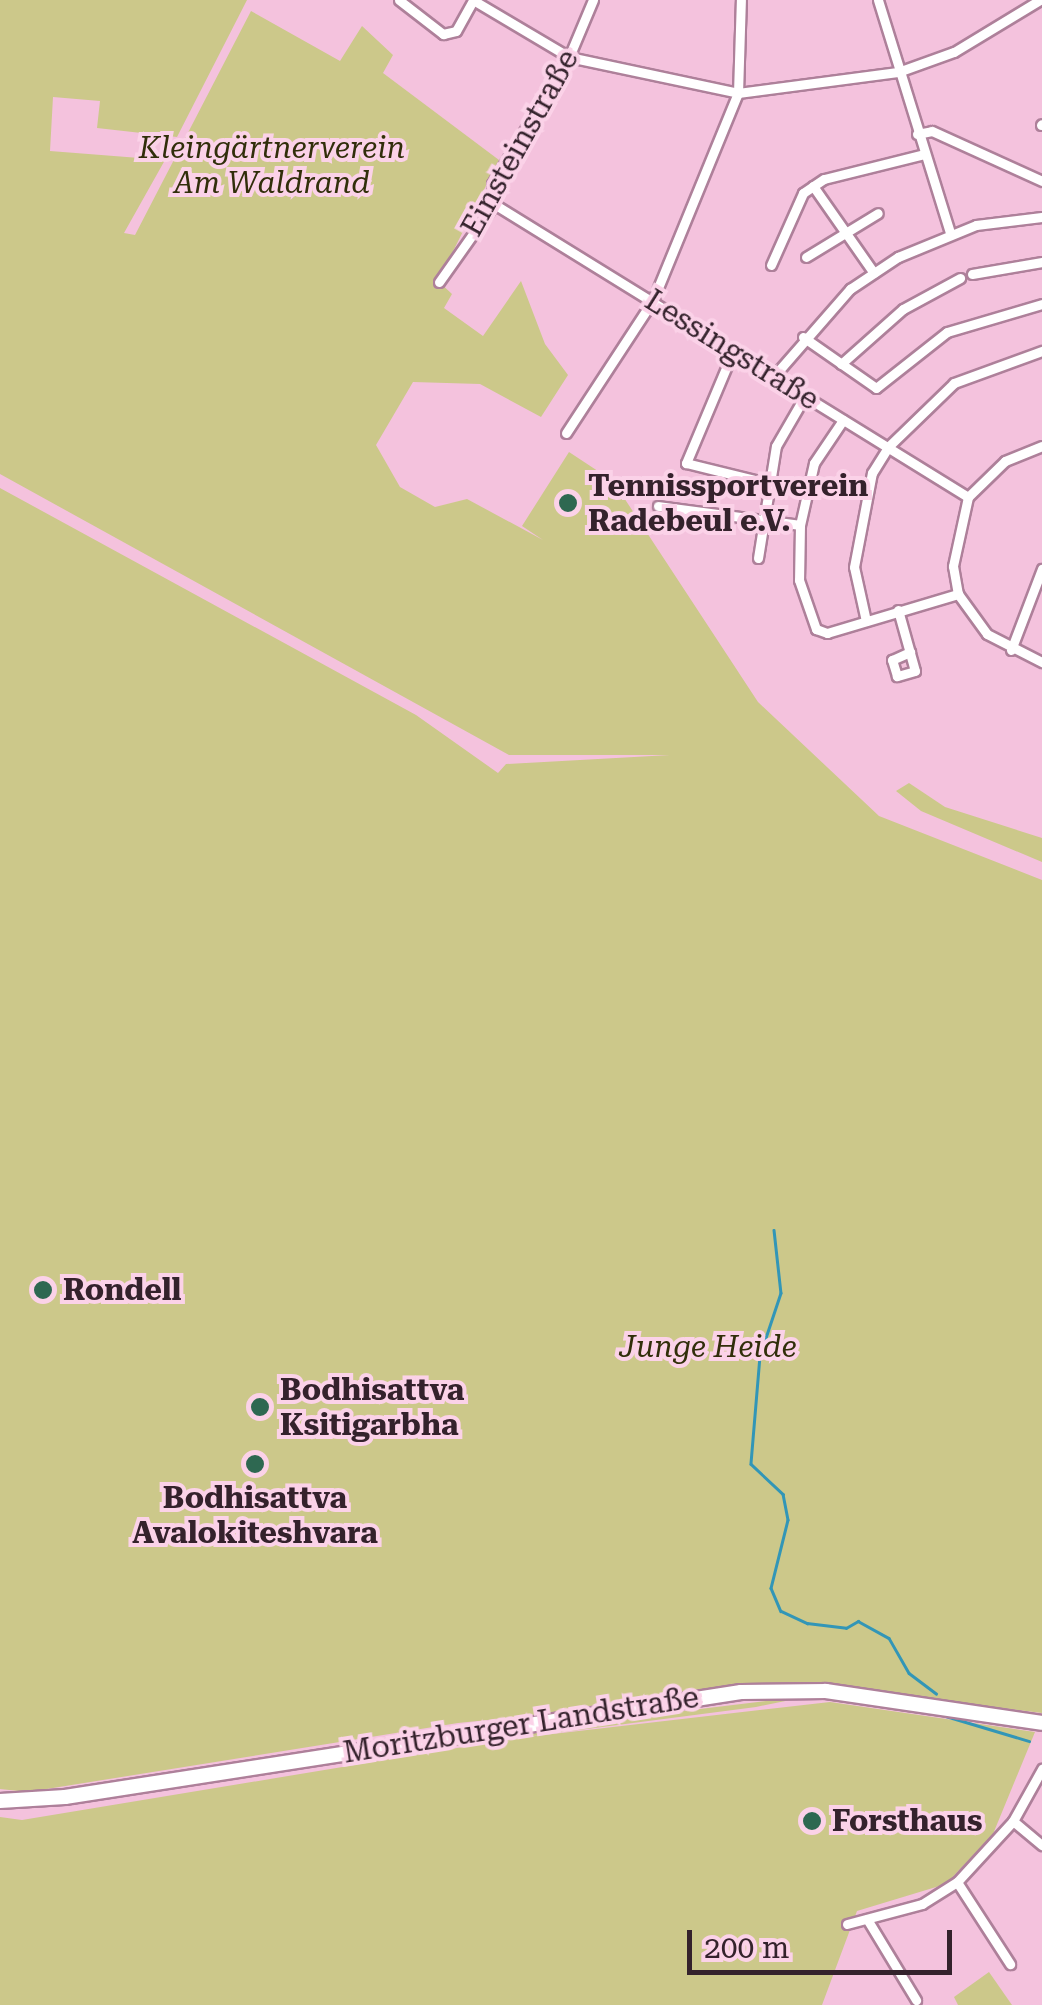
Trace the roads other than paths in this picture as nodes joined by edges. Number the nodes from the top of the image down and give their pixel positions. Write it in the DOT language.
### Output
graph roads {
  1 [pos="399,0"];
  2 [pos="593,0"];
  3 [pos="742,0"];
  4 [pos="878,0"];
  5 [pos="1040,0"];
  6 [pos="569,57"];
  7 [pos="898,72"];
  8 [pos="738,93"];
  9 [pos="917,134"];
  10 [pos="924,154"];
  11 [pos="1042,181"];
  12 [pos="813,186"];
  13 [pos="494,204"];
  14 [pos="878,213"];
  15 [pos="1042,218"];
  16 [pos="844,232"];
  17 [pos="950,232"];
  18 [pos="806,258"];
  19 [pos="1042,262"];
  20 [pos="771,265"];
  21 [pos="874,273"];
  22 [pos="972,274"];
  23 [pos="960,278"];
  24 [pos="438,282"];
  25 [pos="653,300"];
  26 [pos="1042,304"];
  27 [pos="803,336"];
  28 [pos="734,350"];
  29 [pos="1042,351"];
  30 [pos="840,364"];
  31 [pos="774,376"];
  32 [pos="805,396"];
  33 [pos="843,420"];
  34 [pos="566,434"];
  35 [pos="1042,446"];
  36 [pos="888,447"];
  37 [pos="767,483"];
  38 [pos="968,497"];
  39 [pos="658,506"];
  40 [pos="761,520"];
  41 [pos="800,525"];
  42 [pos="758,558"];
  43 [pos="1042,569"];
  44 [pos="958,594"];
  45 [pos="898,610"];
  46 [pos="866,621"];
  47 [pos="1011,650"];
  48 [pos="910,652"];
  49 [pos="1042,662"];
  50 [pos="1042,1723"];
  51 [pos="1042,1769"];
  52 [pos="0,1801"];
  53 [pos="1012,1821"];
  54 [pos="1042,1845"];
  55 [pos="958,1882"];
  56 [pos="866,1920"];
  57 [pos="847,1924"];
  58 [pos="1010,1964"];
  59 [pos="916,2000"];
  1 -- 6 [label="street"];
  2 -- 6 [label="street, Einsteinstraße"];
  3 -- 8 [label="street"];
  4 -- 7 [label="street"];
  5 -- 7 [label="street"];
  6 -- 8 [label="street"];
  6 -- 13 [label="street, Einsteinstraße"];
  7 -- 8 [label="street"];
  7 -- 9 [label="street"];
  8 -- 25 [label="street"];
  9 -- 10 [label="street"];
  9 -- 11 [label="street"];
  10 -- 12 [label="street"];
  10 -- 17 [label="street"];
  12 -- 16 [label="street"];
  12 -- 20 [label="street"];
  13 -- 24 [label="street, Einsteinstraße"];
  13 -- 25 [label="street, Lessingstraße"];
  14 -- 16 [label="street"];
  15 -- 17 [label="street"];
  16 -- 18 [label="street"];
  16 -- 21 [label="street"];
  17 -- 21 [label="street"];
  19 -- 22 [label="street"];
  21 -- 27 [label="street"];
  23 -- 30 [label="street"];
  25 -- 28 [label="street, Lessingstraße"];
  25 -- 34 [label="street"];
  26 -- 30 [label="street"];
  27 -- 30 [label="street"];
  27 -- 31 [label="street"];
  28 -- 31 [label="street, Lessingstraße"];
  28 -- 37 [label="street"];
  29 -- 36 [label="street"];
  31 -- 32 [label="street, Lessingstraße"];
  32 -- 33 [label="street, Lessingstraße"];
  32 -- 37 [label="street"];
  33 -- 36 [label="street, Lessingstraße"];
  33 -- 41 [label="street"];
  35 -- 38 [label="street"];
  36 -- 38 [label="street, Lessingstraße"];
  36 -- 46 [label="street"];
  37 -- 40 [label="street"];
  38 -- 44 [label="street"];
  39 -- 40 [label="street"];
  40 -- 41 [label="street"];
  40 -- 42 [label="street"];
  41 -- 46 [label="street"];
  43 -- 47 [label="street"];
  44 -- 45 [label="street"];
  44 -- 47 [label="street"];
  45 -- 46 [label="street"];
  45 -- 48 [label="street"];
  47 -- 49 [label="street"];
  50 -- 52 [label="main road, Moritzburger Landstraße"];
  51 -- 53 [label="street"];
  53 -- 54 [label="street"];
  53 -- 55 [label="street"];
  55 -- 56 [label="street"];
  55 -- 58 [label="street"];
  56 -- 57 [label="street"];
  56 -- 59 [label="street"];
}
